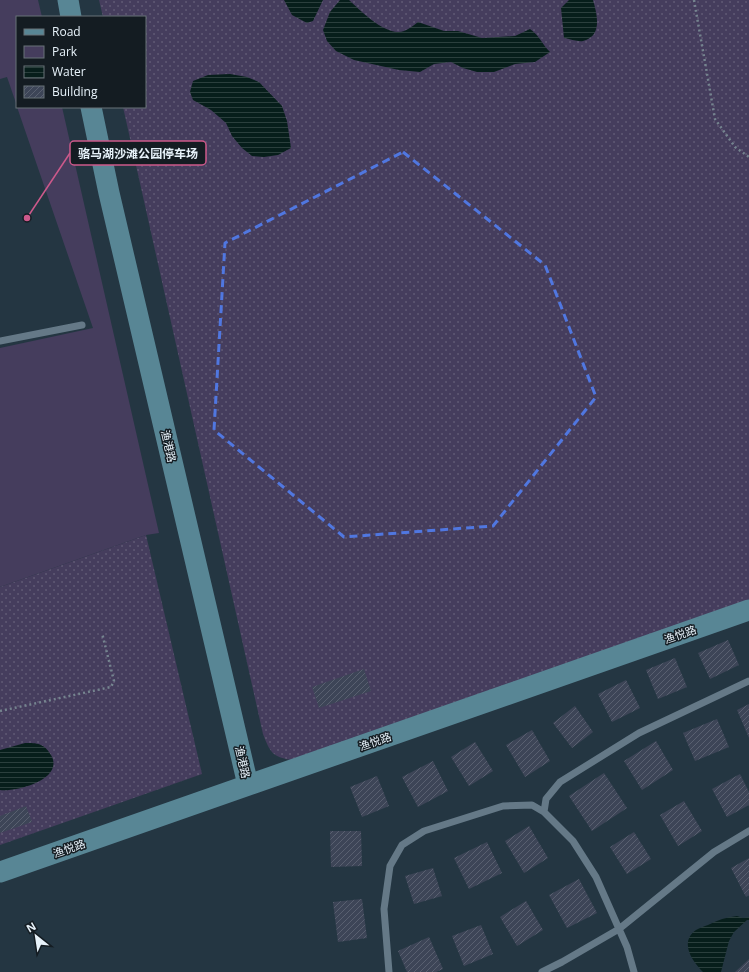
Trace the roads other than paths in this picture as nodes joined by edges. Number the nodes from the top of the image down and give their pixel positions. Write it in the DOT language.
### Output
graph roads {
  1 [pos="68,0"];
  2 [pos="71,16"];
  3 [pos="91,108"];
  4 [pos="82,325"];
  5 [pos="0,341"];
  6 [pos="749,610"];
  7 [pos="749,682"];
  8 [pos="248,785"];
  9 [pos="544,812"];
  10 [pos="749,831"];
  11 [pos="0,872"];
  12 [pos="619,929"];
  13 [pos="389,972"];
  14 [pos="542,972"];
  15 [pos="634,972"];
  1 -- 2 [label="street"];
  3 -- 8 [label="street, 渔港路"];
  4 -- 5 [label="lane"];
  6 -- 8 [label="street, 渔悦路"];
  7 -- 9 [label="lane"];
  8 -- 11 [label="street, 渔悦路"];
  9 -- 12 [label="lane"];
  9 -- 13 [label="lane"];
  10 -- 12 [label="lane"];
  12 -- 14 [label="lane"];
  12 -- 15 [label="lane"];
}
